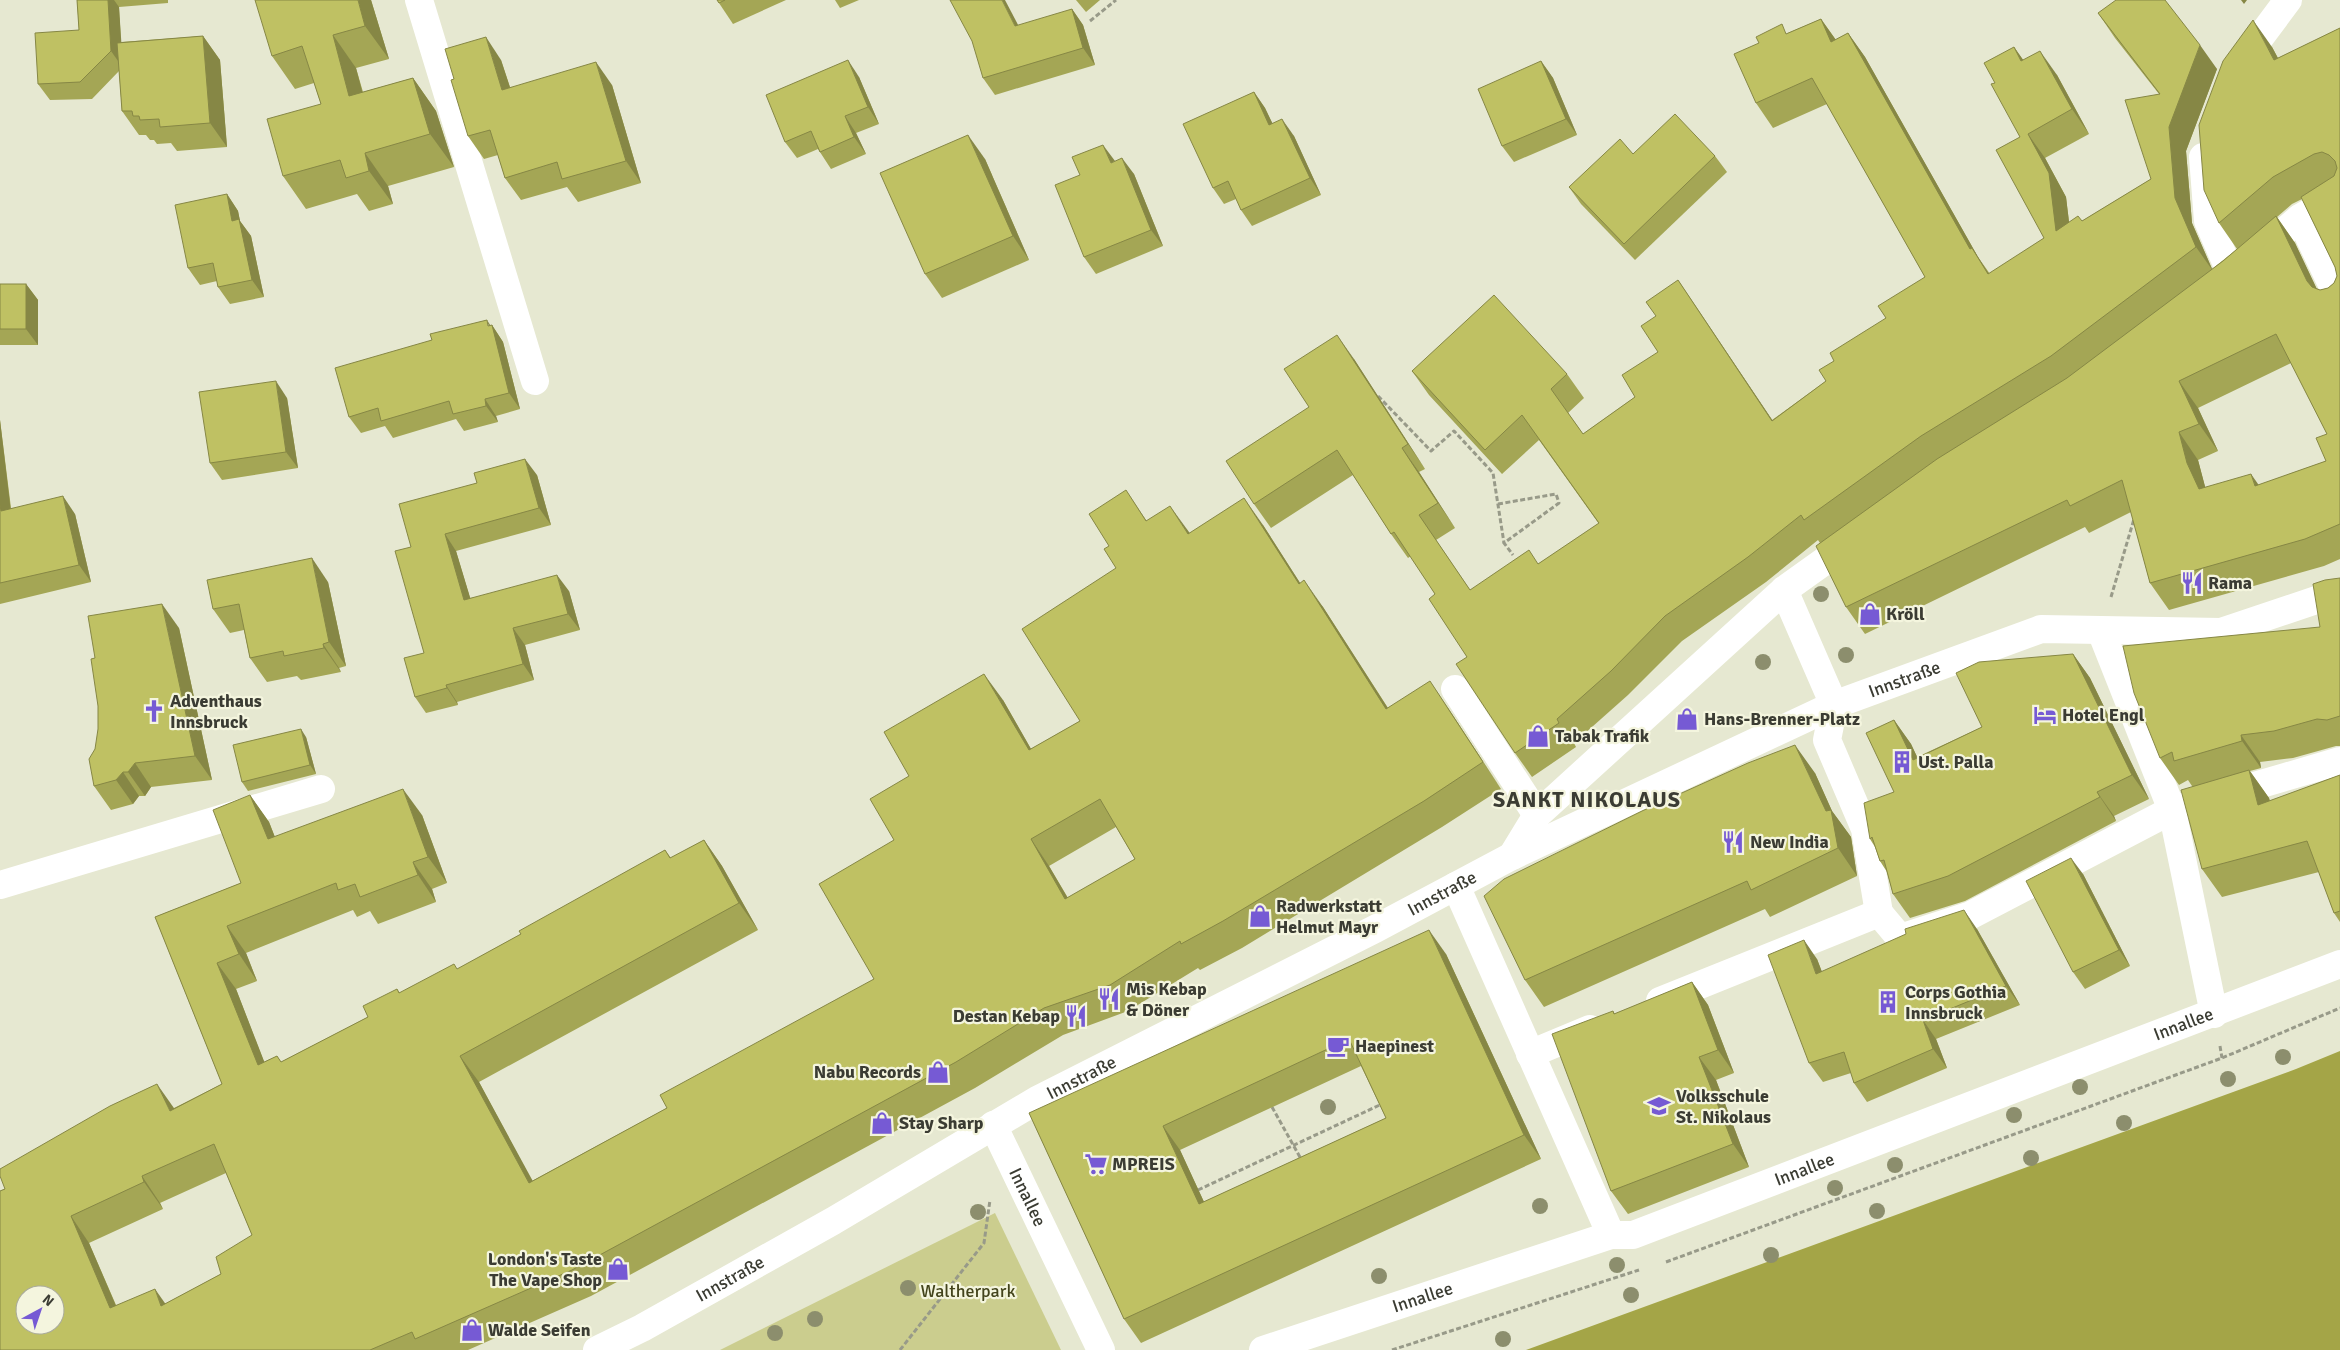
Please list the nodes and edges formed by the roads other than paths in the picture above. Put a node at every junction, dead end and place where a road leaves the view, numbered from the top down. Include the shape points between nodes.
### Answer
1 (419, 0) edge
2 (2288, 0) edge
3 (2228, 80) edge
4 (2208, 132) edge
5 (2340, 195) edge
6 (2300, 218) junction
7 (2232, 276) junction
8 (2208, 293) edge
9 (2340, 301) edge
10 (535, 381) dead end
11 (1877, 523) edge
12 (1784, 590) junction
13 (2340, 592) edge
14 (2101, 631) junction
15 (1455, 689) edge
16 (1834, 705) junction
17 (2340, 761) edge
18 (321, 789) dead end
19 (2172, 810) junction
20 (1537, 816) junction
21 (1512, 856) junction
22 (0, 885) edge
23 (1456, 886) junction
24 (1879, 912) junction
25 (2340, 964) edge
26 (1640, 1010) edge
27 (2214, 1014) junction
28 (1612, 1020) edge
29 (1530, 1054) junction
30 (994, 1126) junction
31 (1611, 1235) junction
32 (597, 1350) edge
33 (1101, 1350) edge
34 (1263, 1350) edge

1 - 10 street
2 - 3 street
4 - 7 street via 2202,150 2208,221
5 - 6 street
6 - 7 street
6 - 9 street
7 - 8 street
11 - 12 street
12 - 16 street
12 - 20 street
13 - 14 street, Innstraße via 2221,632
14 - 16 street, Innstraße via 2041,629
14 - 19 street
15 - 20 street
16 - 21 street, Innstraße
16 - 24 street via 1827,740 1865,829
17 - 19 street
18 - 22 street
19 - 24 street via 1971,915 1900,938
19 - 27 street
20 - 21 street
21 - 23 street, Innstraße
23 - 29 street
23 - 30 street, Innstraße
24 - 26 street
25 - 27 street, Innallee
27 - 31 street, Innallee via 1633,1235
28 - 29 street
29 - 31 street
30 - 32 street, Innstraße via 833,1221
30 - 33 street, Innallee
31 - 34 street, Innallee

